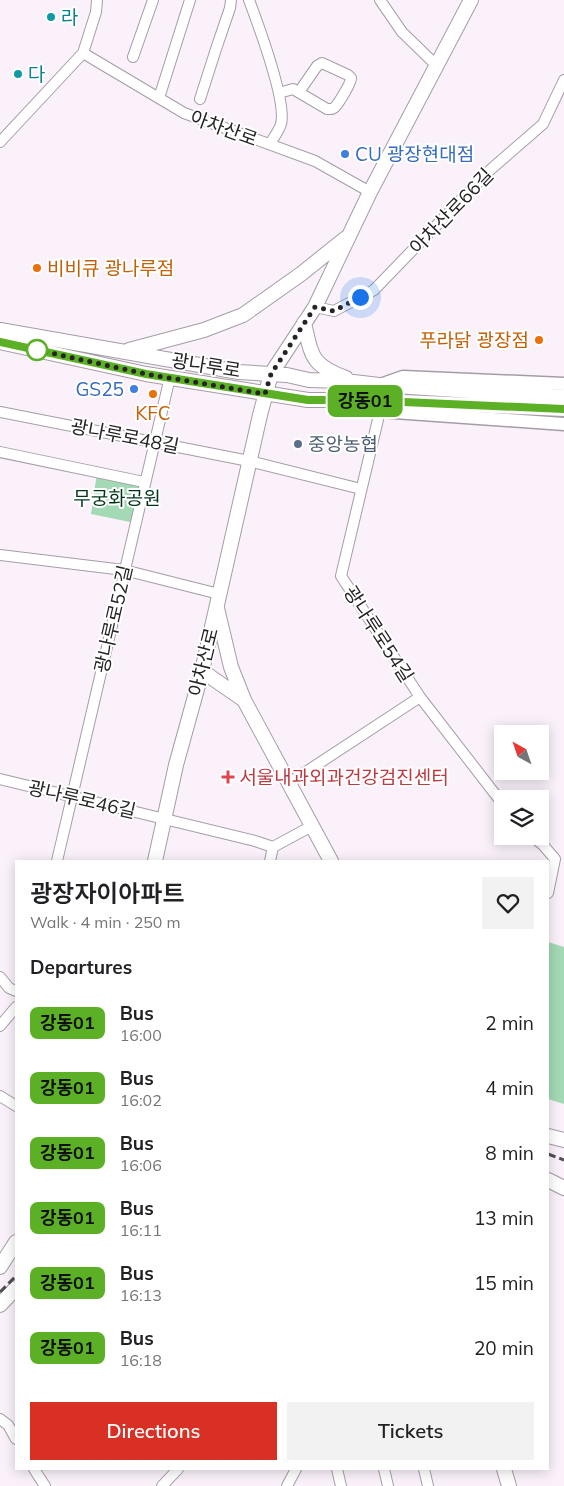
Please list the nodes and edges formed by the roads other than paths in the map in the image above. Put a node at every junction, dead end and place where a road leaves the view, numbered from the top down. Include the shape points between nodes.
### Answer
1 (96, 0) edge
2 (153, 0) edge
3 (230, 0) edge
4 (249, 0) edge
5 (380, 0) edge
6 (471, 0) edge
7 (188, 1) edge
8 (83, 53) junction
9 (133, 58) dead end
10 (437, 66) junction
11 (564, 80) edge
12 (299, 92) junction
13 (279, 93) junction
14 (159, 98) junction
15 (200, 99) dead end
16 (0, 142) edge
17 (270, 144) junction
18 (370, 192) junction
19 (351, 235) junction
20 (315, 307) junction
21 (304, 323) junction
22 (0, 330) edge
23 (0, 342) edge
24 (123, 351) junction
25 (271, 374) junction
26 (170, 377) junction
27 (360, 383) junction
28 (564, 384) edge
29 (379, 385) junction
30 (265, 394) junction
31 (564, 397) edge
32 (328, 401) junction
33 (564, 409) edge
34 (380, 411) junction
35 (0, 412) edge
36 (564, 424) edge
37 (154, 442) junction
38 (0, 452) edge
39 (249, 462) junction
40 (144, 482) junction
41 (361, 489) junction
42 (0, 555) edge
43 (124, 570) junction
44 (218, 600) junction
45 (202, 671) junction
46 (420, 697) junction
47 (244, 700) junction
48 (0, 779) edge
49 (289, 783) junction
50 (494, 793) edge
51 (72, 796) junction
52 (164, 818) junction
53 (312, 826) junction
54 (543, 845) edge
55 (273, 847) junction
56 (60, 860) edge
57 (155, 860) edge
58 (270, 860) edge
59 (330, 860) edge
60 (549, 888) edge
61 (0, 978) edge
62 (15, 991) edge
63 (15, 1007) edge
64 (0, 1026) edge
65 (0, 1096) edge
66 (15, 1105) edge
67 (549, 1136) edge
68 (564, 1140) edge
69 (549, 1180) edge
70 (564, 1188) edge
71 (15, 1244) edge
72 (15, 1261) edge
73 (0, 1267) edge
74 (0, 1272) edge
75 (15, 1289) edge
76 (0, 1305) edge
77 (0, 1419) edge
78 (15, 1437) edge
79 (35, 1470) edge
80 (177, 1470) edge
81 (295, 1470) edge
82 (337, 1470) edge
83 (384, 1470) edge
84 (424, 1470) edge
85 (504, 1470) edge
86 (45, 1486) edge
87 (162, 1486) edge
88 (287, 1486) edge
89 (341, 1486) edge
90 (388, 1486) edge
91 (428, 1486) edge
92 (510, 1486) edge

1 - 8 street via 96,12
2 - 9 street
3 - 15 street
4 - 13 street
5 - 10 street via 402,32
6 - 10 main road
7 - 14 street
8 - 14 street, 아차산로
8 - 16 street
10 - 18 main road
11 - 20 street, 아차산로66길 via 543,124 490,170 374,290 334,311
12 - 12 street via 330,110 335,108 351,78 322,64 317,66
12 - 13 street via 293,89
13 - 17 street via 281,124
14 - 17 street, 아차산로 via 184,113
17 - 18 street, 아차산로 via 315,161
18 - 19 main road
19 - 20 main road
19 - 24 main road via 243,315 204,330
20 - 21 main road
21 - 25 main road, 아차산로
21 - 27 main road via 315,359 327,371
22 - 24 main road, 광나루로
23 - 26 main road, 광나루로
24 - 25 main road, 광나루로 via 239,372
25 - 27 main road, 광나루로
25 - 30 main road, 아차산로
26 - 30 main road, 광나루로
26 - 37 street, 광나루로52길
27 - 29 main road, 광나루로
28 - 29 street via 403,377
29 - 31 main road, 광나루로
30 - 32 main road, 광나루로
30 - 39 main road, 아차산로
32 - 33 main road, 광나루로
32 - 34 street
34 - 36 street
34 - 41 street, 광나루로54길
35 - 37 street, 광나루로48길
37 - 39 street, 광나루로48길
37 - 40 street, 광나루로52길
38 - 40 street
39 - 41 street
39 - 44 main road, 아차산로
40 - 43 street, 광나루로52길
41 - 46 street, 광나루로54길 via 340,576
42 - 43 street
43 - 44 street
43 - 51 street, 광나루로52길
44 - 45 main road, 아차산로
44 - 47 main road via 231,667
45 - 47 main road
45 - 52 main road, 아차산로
46 - 49 street
46 - 50 street, 광나루로54길
47 - 49 main road
48 - 51 street, 광나루로46길
49 - 53 main road
51 - 52 street, 광나루로46길
51 - 56 street, 광나루로52길
52 - 55 street, 광나루로46길
52 - 57 main road, 아차산로
53 - 55 street
53 - 59 main road
54 - 60 street via 555,859
55 - 58 street
61 - 62 street
63 - 64 street
65 - 66 street
67 - 68 main road
69 - 70 main road
71 - 73 main road
72 - 74 main road
75 - 76 main road
77 - 78 street
79 - 86 street
80 - 87 street
81 - 88 street
82 - 89 street
83 - 90 street
84 - 91 street
85 - 92 main road

